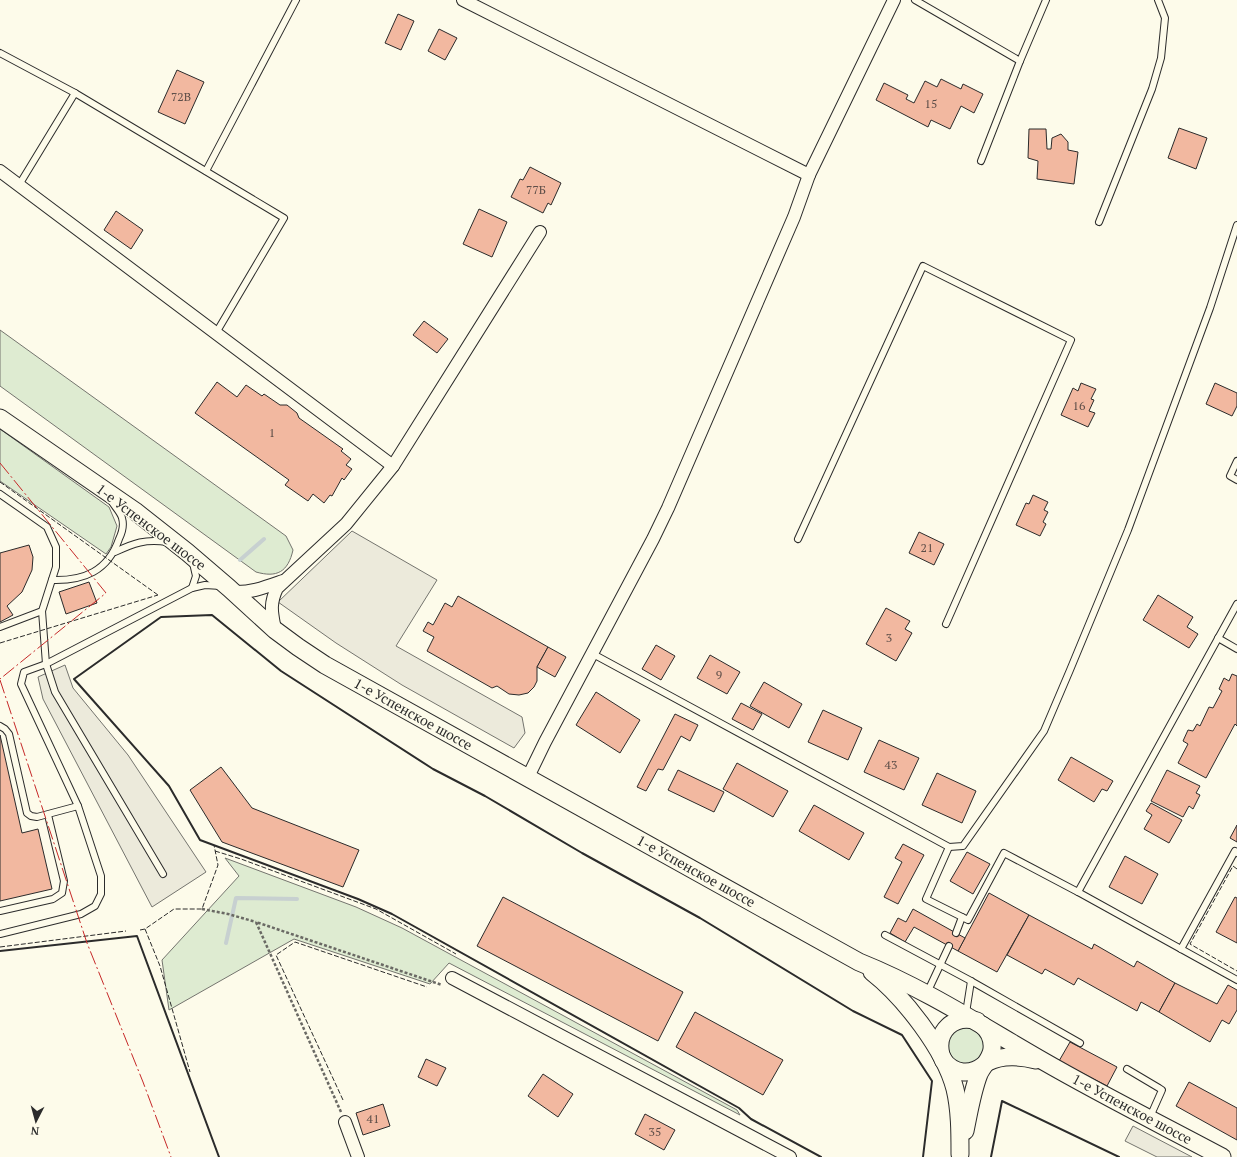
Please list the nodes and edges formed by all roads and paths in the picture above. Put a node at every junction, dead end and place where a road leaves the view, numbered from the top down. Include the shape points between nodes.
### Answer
1 (296, 0) edge
2 (463, 0) edge
3 (894, 0) edge
4 (915, 0) edge
5 (1046, 0) edge
6 (1158, 0) edge
7 (0, 53) edge
8 (1020, 61) junction
9 (75, 93) junction
10 (981, 161) dead end
11 (0, 171) edge
12 (206, 171) junction
13 (809, 175) junction
14 (19, 185) junction
15 (1099, 222) dead end
16 (1237, 226) edge
17 (540, 232) dead end
18 (216, 333) junction
19 (0, 418) edge
20 (1237, 461) edge
21 (393, 466) junction
22 (1237, 480) edge
23 (105, 491) junction
24 (0, 494) edge
25 (798, 539) dead end
26 (181, 548) junction
27 (115, 552) junction
28 (52, 580) junction
29 (285, 580) junction
30 (192, 588) junction
31 (231, 590) junction
32 (1237, 604) edge
33 (42, 611) junction
34 (946, 624) dead end
35 (0, 626) edge
36 (276, 630) junction
37 (1218, 638) junction
38 (1237, 649) edge
39 (593, 654) junction
40 (46, 664) junction
41 (0, 726) edge
42 (528, 777) junction
43 (78, 806) junction
44 (48, 814) junction
45 (949, 847) junction
46 (1237, 853) edge
47 (163, 874) dead end
48 (1078, 892) junction
49 (202, 909) dead end
50 (0, 911) edge
51 (962, 917) junction
52 (256, 922) junction
53 (956, 933) dead end
54 (0, 934) edge
55 (885, 935) dead end
56 (949, 946) dead end
57 (1181, 949) junction
58 (859, 962) junction
59 (940, 964) junction
60 (452, 978) joint
61 (1237, 980) edge
62 (971, 981) junction
63 (927, 993) junction
64 (975, 1020) junction
65 (1080, 1043) dead end
66 (942, 1057) junction
67 (1043, 1061) junction
68 (986, 1064) junction
69 (1127, 1069) dead end
70 (1150, 1119) junction
71 (345, 1122) joint
72 (960, 1155) edge
73 (358, 1157) edge
74 (790, 1157) edge
75 (1222, 1157) edge

1 - 12 lane
2 - 13 street
3 - 13 street
4 - 8 lane
5 - 8 lane
6 - 15 lane via 1165,18 1161,58 1152,88
7 - 9 lane
8 - 10 lane
9 - 12 lane
9 - 14 lane
11 - 14 street
12 - 18 lane via 284,218
13 - 39 street via 794,217 668,508
14 - 18 street
16 - 45 lane via 1210,308 1128,530 1044,731 963,846
17 - 21 street
18 - 21 street
19 - 23 main road, 1-е Успенское шоссе
20 - 22 lane via 1230,476
21 - 29 street via 346,524
23 - 26 main road, 1-е Успенское шоссе
23 - 27 lane via 122,518 123,530
24 - 28 lane via 47,527 56,547 56,567
25 - 34 lane via 923,266 1071,340
26 - 27 lane via 157,541 136,542
26 - 30 lane via 195,566 196,576
26 - 31 main road, 1-е Успенское шоссе
27 - 28 lane via 87,576 69,581
28 - 33 lane
29 - 31 street via 245,592
29 - 36 street via 277,588 272,599
30 - 31 lane via 215,585
30 - 40 lane
31 - 36 main road, 1-е Успенское шоссе
32 - 37 lane
33 - 35 lane
33 - 40 lane
36 - 42 main road, 1-е Успенское шоссе via 325,665
37 - 38 lane
37 - 48 lane
39 - 42 street
39 - 45 lane
40 - 43 lane via 24,672 21,684
40 - 47 lane via 55,692
41 - 44 lane via 9,734 27,813 37,817
42 - 58 main road, 1-е Успенское шоссе
43 - 44 lane
43 - 54 lane via 101,876 101,894 95,906 81,914
44 - 50 lane via 64,881 62,893 53,900
45 - 51 lane via 926,900
46 - 57 lane via 1235,852
48 - 51 lane via 1004,853 968,920
48 - 57 lane
49 - 52 path
51 - 53 lane
52 - 60 path via 447,986
52 - 71 path
55 - 59 lane
56 - 59 lane
57 - 61 lane
58 - 63 main road, 1-е Успенское шоссе via 897,977
58 - 66 main road, 1-е Успенское шоссе via 887,985 909,1010
59 - 62 lane
59 - 63 lane
60 - 74 street
62 - 64 lane
62 - 65 lane
63 - 64 main road, 1-е Успенское шоссе
64 - 66 main road, 1-е Успенское шоссе via 962,1020 944,1030 939,1045
64 - 67 main road, 1-е Успенское шоссе
64 - 68 main road, 1-е Успенское шоссе via 989,1032 992,1042 992,1052
66 - 68 main road, 1-е Успенское шоссе via 950,1067 960,1072 975,1071
66 - 72 main road, 1-е Успенское шоссе via 951,1075 956,1096
67 - 68 main road, 1-е Успенское шоссе via 1012,1057 998,1058
67 - 70 main road, 1-е Успенское шоссе
68 - 72 main road, 1-е Успенское шоссе via 980,1072 974,1091
69 - 70 lane via 1162,1090
70 - 75 main road, 1-е Успенское шоссе
71 - 73 street

